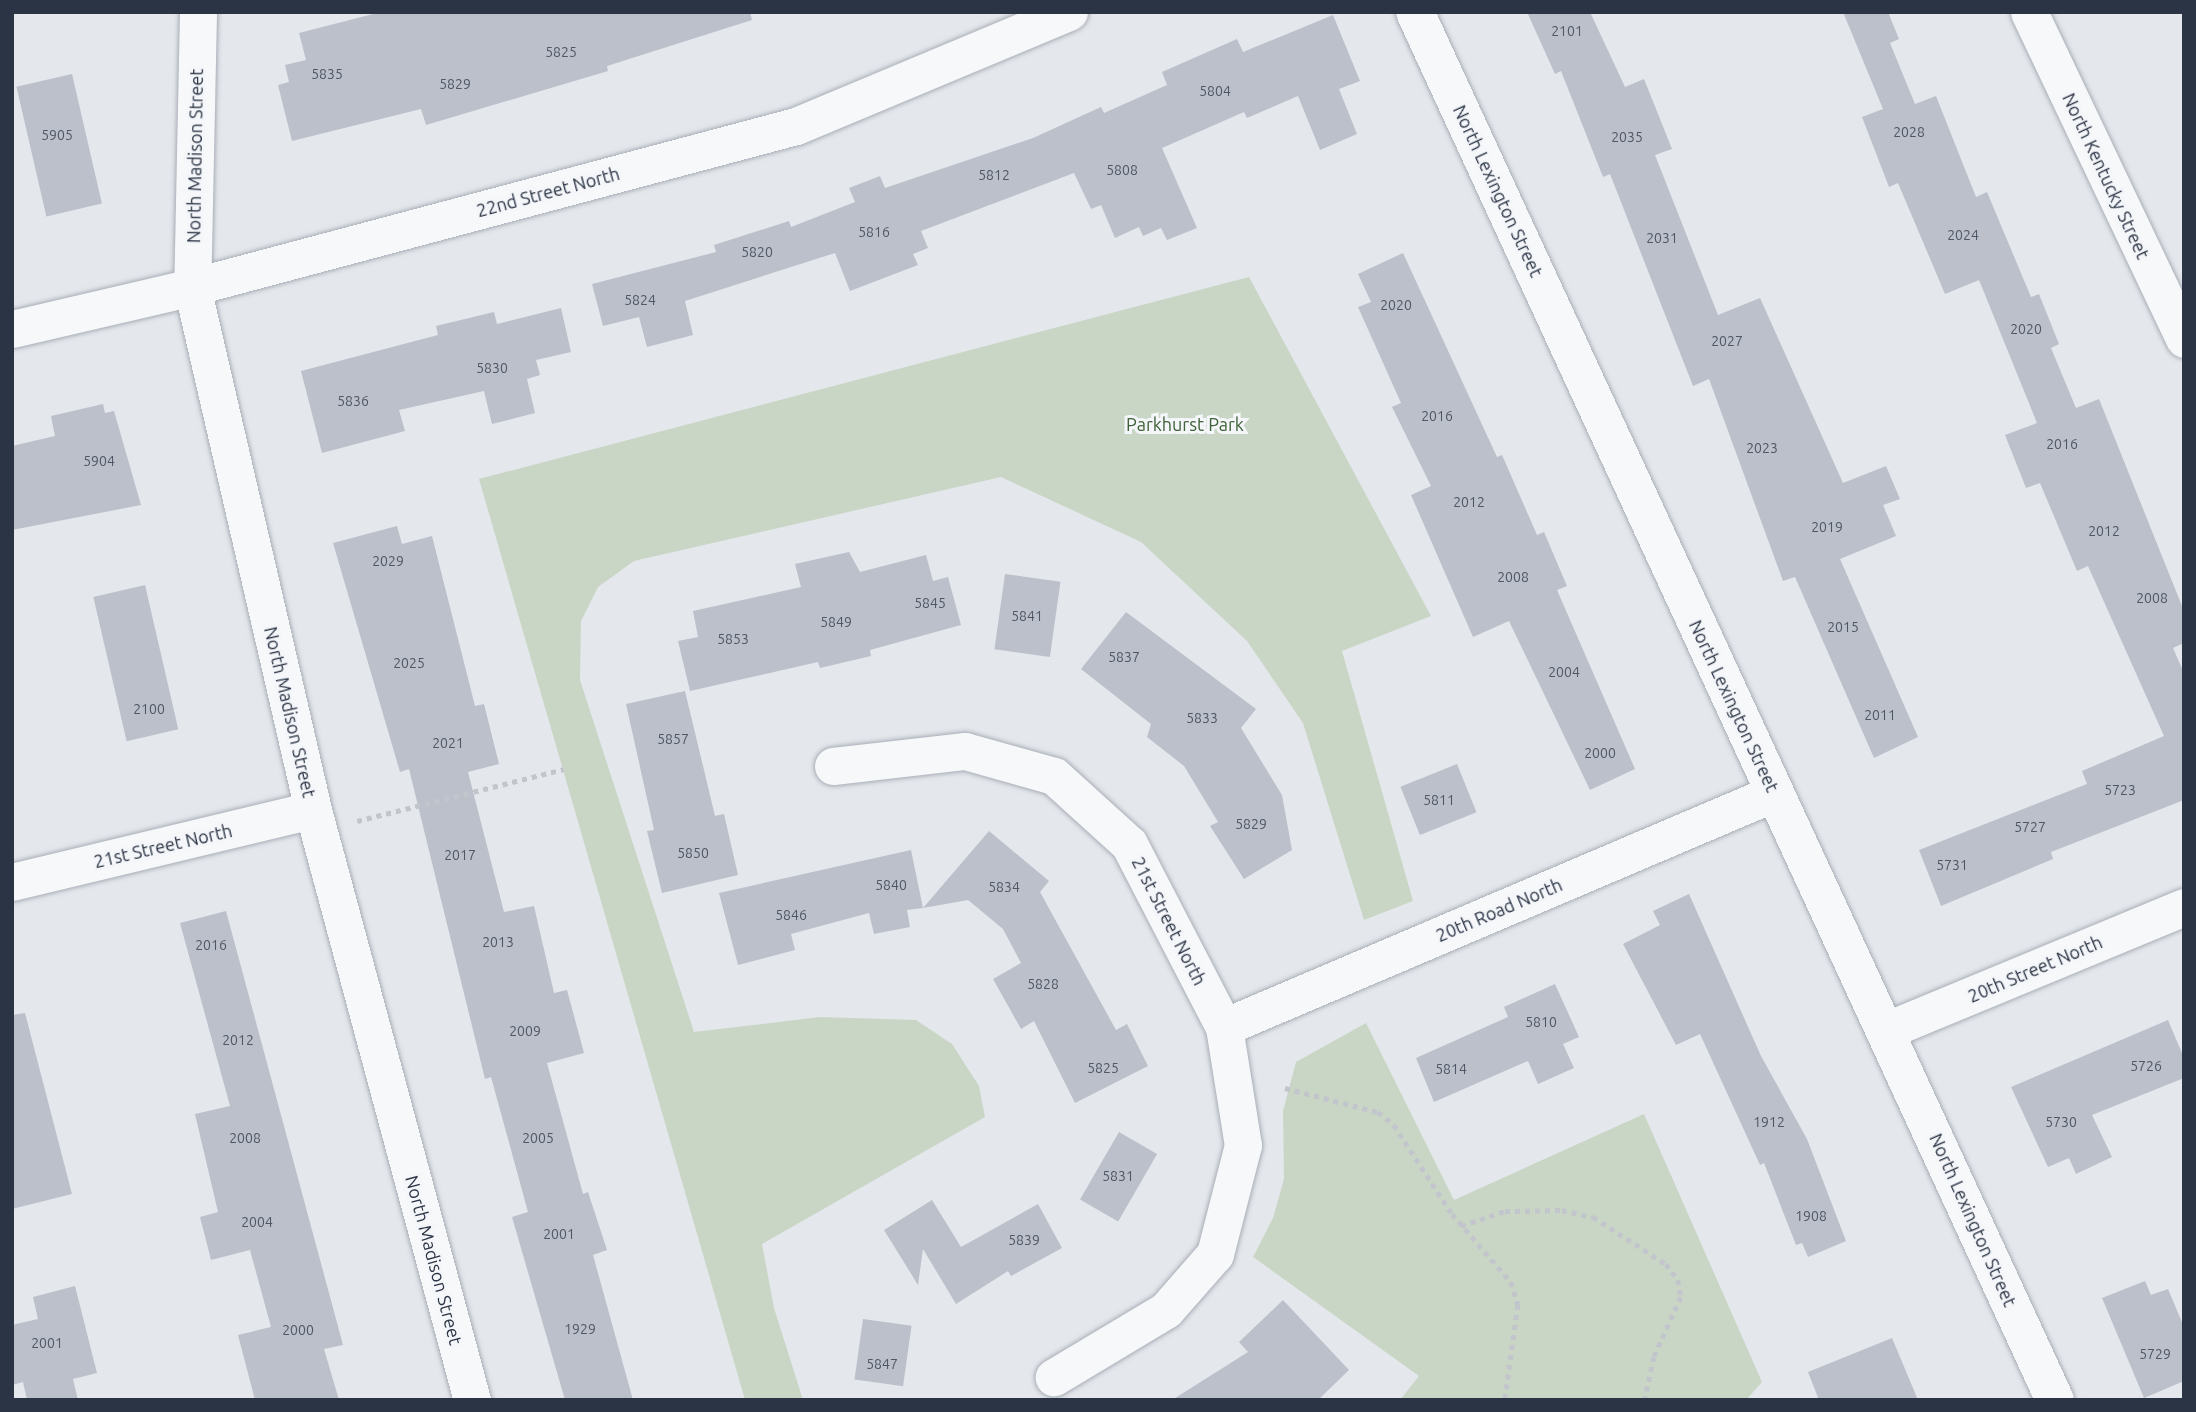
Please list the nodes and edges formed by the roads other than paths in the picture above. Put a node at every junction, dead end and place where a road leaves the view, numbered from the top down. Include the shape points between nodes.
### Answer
1 (198, 12) edge
2 (1069, 12) edge
3 (1415, 12) edge
4 (2029, 12) edge
5 (192, 287) junction
6 (12, 329) edge
7 (2184, 339) edge
8 (833, 766) dead end
9 (1774, 793) junction
10 (316, 820) junction
11 (12, 881) edge
12 (2184, 907) edge
13 (1224, 1027) junction
14 (1887, 1030) junction
15 (1054, 1377) dead end
16 (472, 1400) edge
17 (2055, 1400) edge

1 - 5 street, North Madison Street
2 - 5 street, 22nd Street North via 796,126
3 - 9 street, North Lexington Street
4 - 7 street, North Kentucky Street
5 - 6 street, 22nd Street North
5 - 10 street, North Madison Street
8 - 13 street, 21st Street North via 965,751 1054,776 1129,844
9 - 13 street, 20th Road North
9 - 14 street, North Lexington Street
10 - 11 street, 21st Street North
10 - 16 street, North Madison Street
12 - 14 street, 20th Street North
13 - 15 street via 1243,1145 1215,1254 1166,1310
14 - 17 street, North Lexington Street

